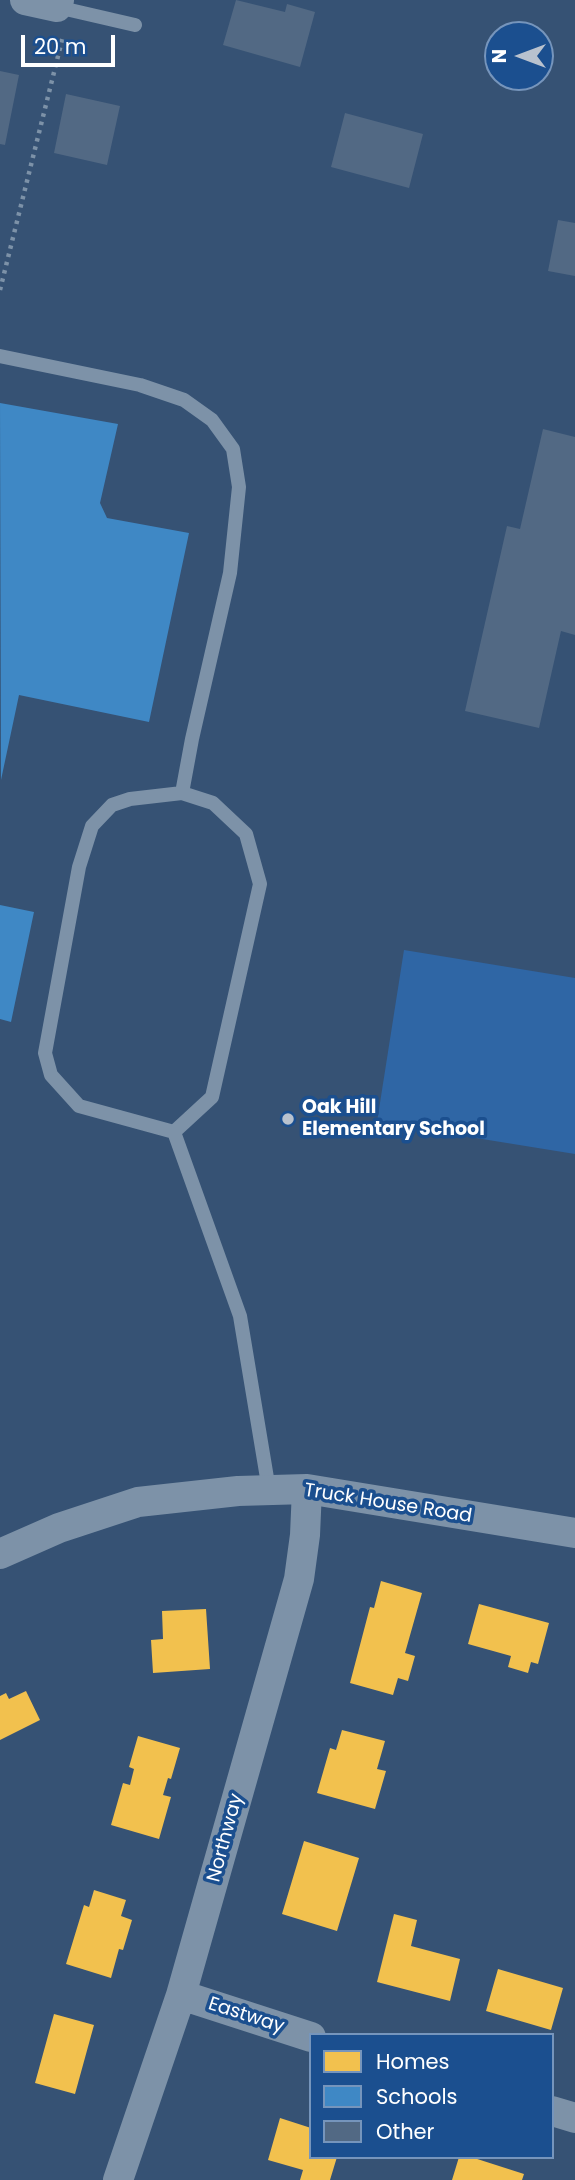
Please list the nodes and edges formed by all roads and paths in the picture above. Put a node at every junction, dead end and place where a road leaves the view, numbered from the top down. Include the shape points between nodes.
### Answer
1 (25, 0) edge
2 (62, 6) edge
3 (135, 25) dead end
4 (0, 290) edge
5 (0, 356) edge
6 (182, 793) junction
7 (174, 1132) junction
8 (307, 1489) junction
9 (269, 1490) junction
10 (575, 1533) edge
11 (0, 1554) edge
12 (181, 1995) junction
13 (309, 2036) edge
14 (554, 2112) edge
15 (575, 2118) edge
16 (118, 2180) edge

1 - 2 street
2 - 3 lane
2 - 4 path
5 - 6 lane via 140,385 184,400 212,420 233,449 239,487 230,573
6 - 7 lane via 213,803 246,834 260,884 212,1097
6 - 7 lane via 112,805 92,826 79,867 45,1054 51,1075 79,1106
7 - 9 lane via 240,1316
8 - 9 street, Truck House Road
8 - 10 street, Truck House Road
8 - 12 street, Northway via 299,1579
9 - 11 street, Truck House Road via 138,1502 59,1528
12 - 13 street, Eastway
12 - 16 street, Northway
14 - 15 street

